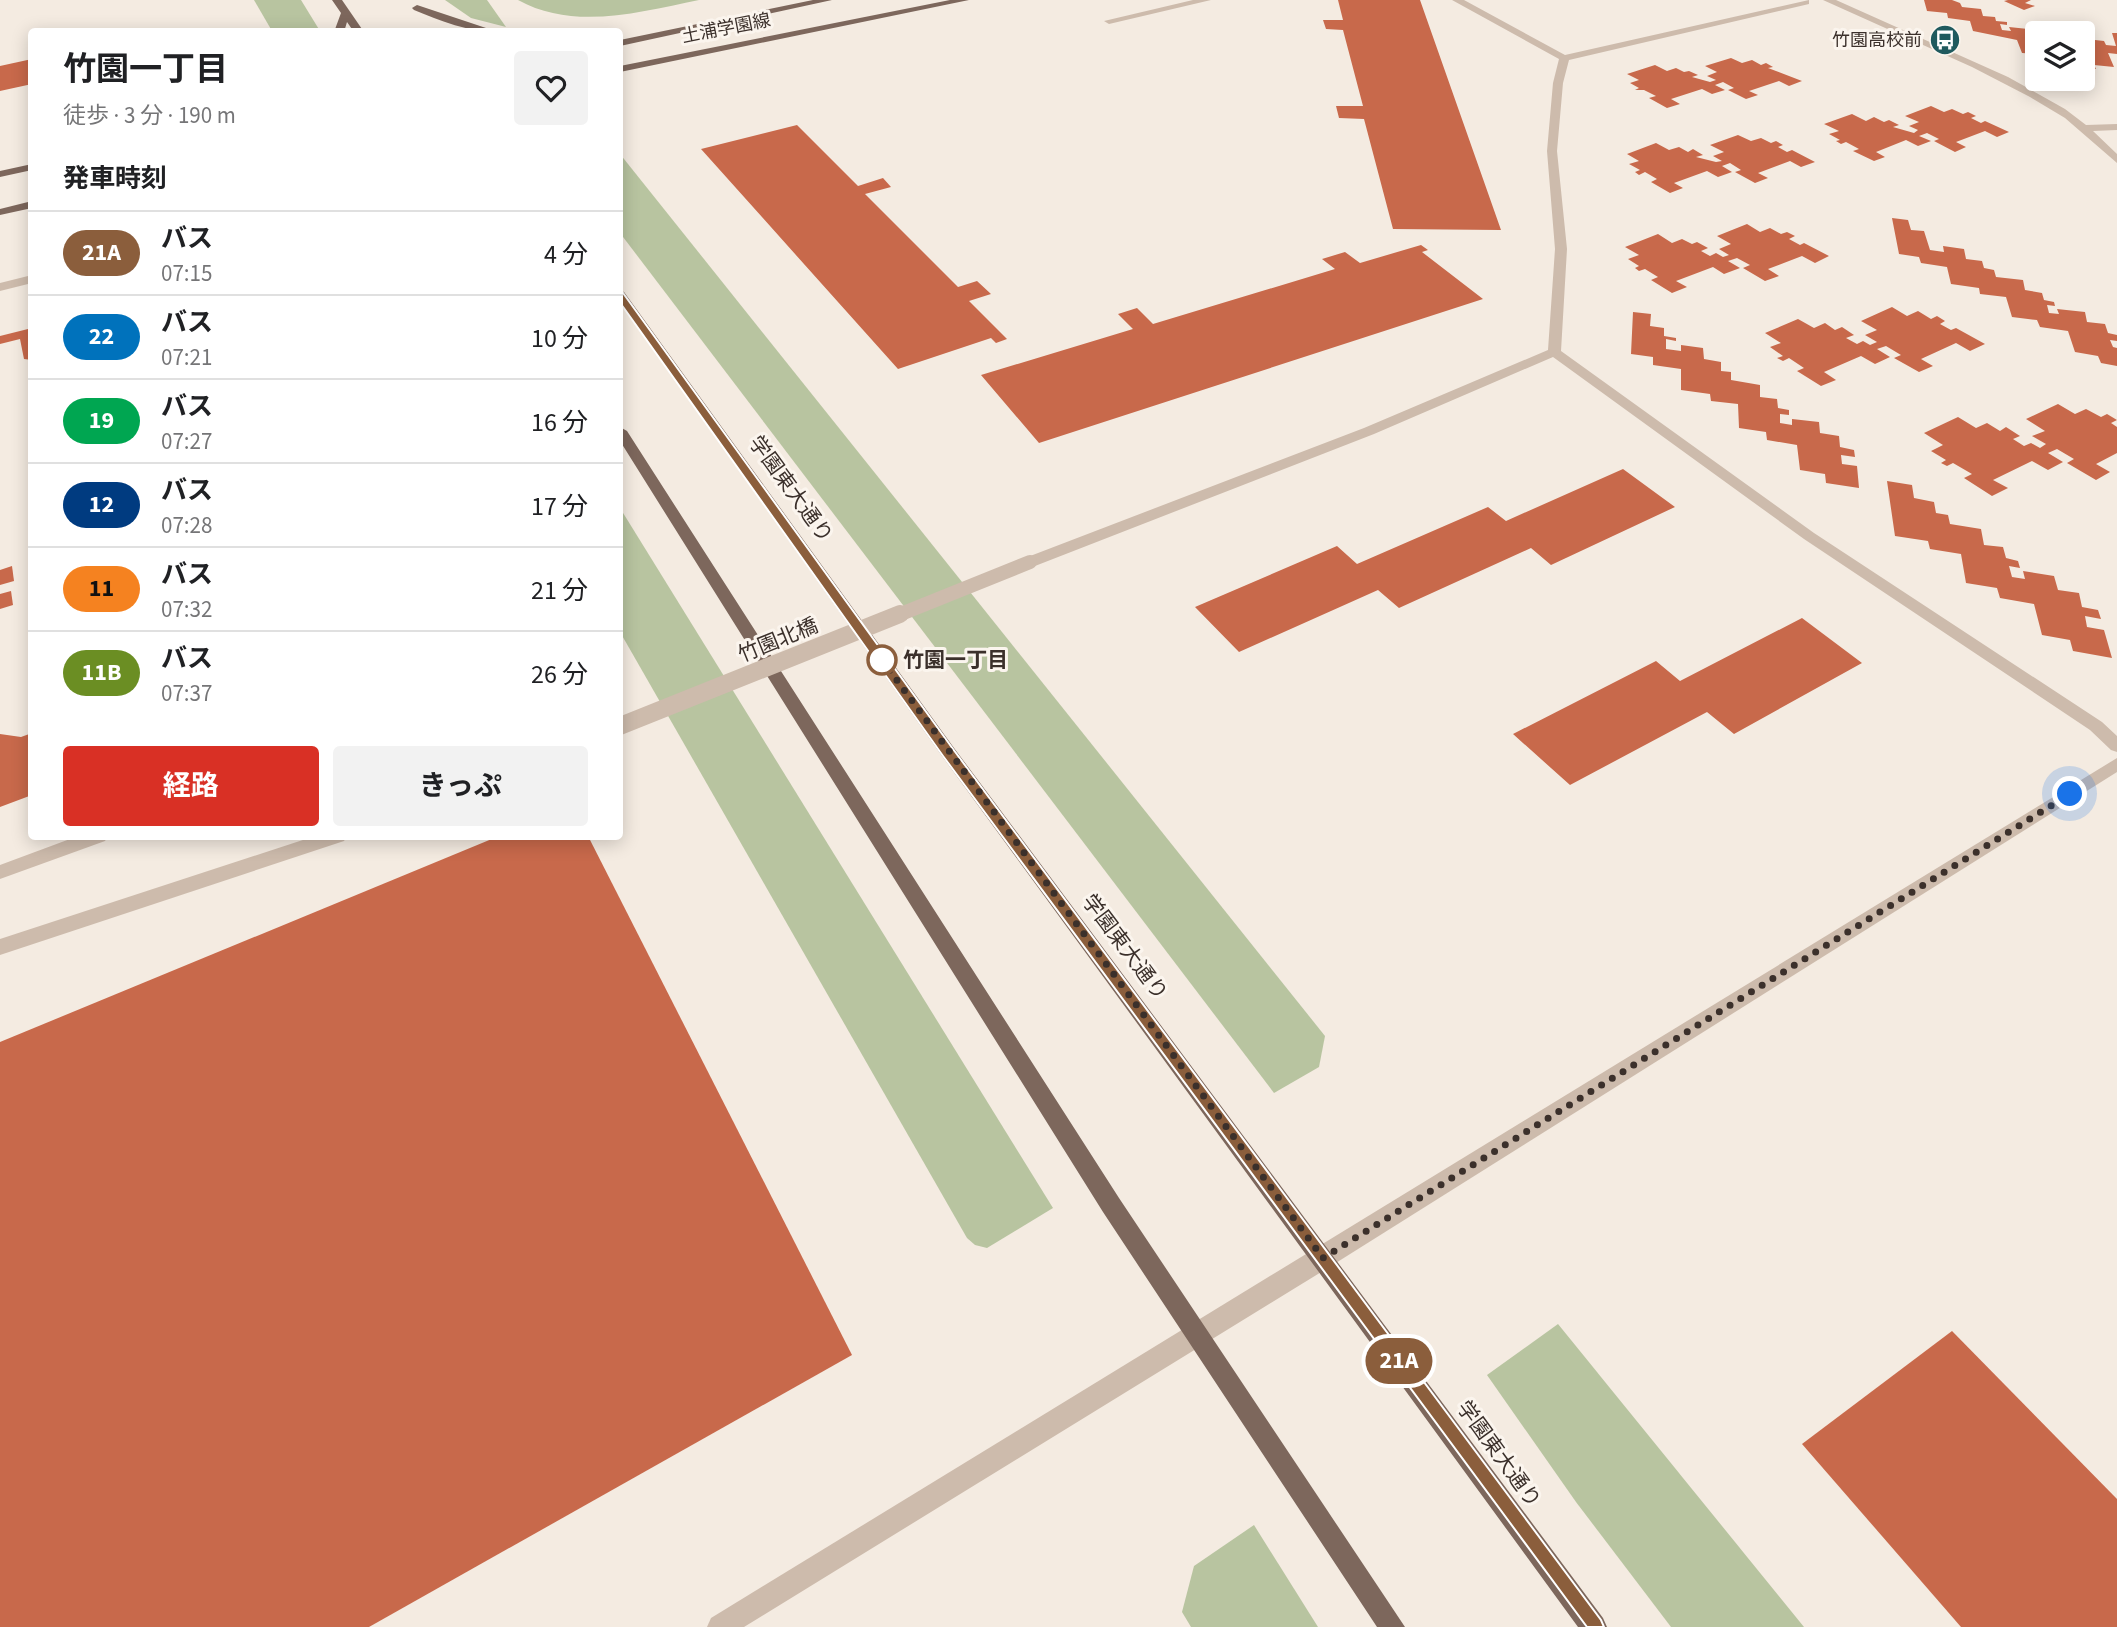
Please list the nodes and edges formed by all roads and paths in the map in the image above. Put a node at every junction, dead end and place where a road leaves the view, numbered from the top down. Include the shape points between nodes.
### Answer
1 (337, 0) edge
2 (827, 0) edge
3 (964, 0) edge
4 (1206, 0) edge
5 (1457, 0) edge
6 (1828, 0) edge
7 (1806, 2) dead end
8 (414, 4) edge
9 (346, 12) junction
10 (1109, 21) dead end
11 (428, 23) dead end
12 (340, 28) edge
13 (356, 28) edge
14 (479, 28) edge
15 (623, 41) edge
16 (1564, 58) junction
17 (660, 60) junction
18 (623, 68) edge
19 (623, 78) edge
20 (2117, 127) edge
21 (2085, 128) junction
22 (2117, 160) edge
23 (28, 168) edge
24 (0, 174) edge
25 (28, 205) edge
26 (0, 212) edge
27 (28, 280) edge
28 (0, 287) edge
29 (623, 299) edge
30 (1554, 352) junction
31 (623, 436) edge
32 (623, 725) edge
33 (2117, 746) edge
34 (2117, 764) edge
35 (88, 840) edge
36 (326, 840) edge
37 (0, 872) edge
38 (0, 947) edge
39 (1323, 1258) junction
40 (1198, 1335) junction
41 (720, 1627) edge
42 (1392, 1627) edge
43 (1594, 1627) edge

1 - 9 main road
2 - 15 main road, 土浦学園線
3 - 17 main road, 土浦学園線
4 - 10 street
5 - 16 street
6 - 21 street via 1984,70
7 - 16 street
8 - 11 main road
8 - 14 main road
9 - 12 main road
9 - 13 main road
16 - 30 street via 1552,151 1561,249
17 - 18 main road, 土浦学園線
17 - 19 main road
20 - 21 street
21 - 22 street
23 - 24 main road
25 - 26 main road
27 - 28 street
29 - 39 main road, 学園東大通り via 948,752
30 - 32 street, 竹園北橋, bridge via 1369,431
30 - 33 street via 1809,536 2096,726
31 - 40 main road
34 - 39 street
35 - 37 street
36 - 38 street
39 - 40 street
39 - 43 main road, 学園東大通り
40 - 41 street
40 - 42 main road

